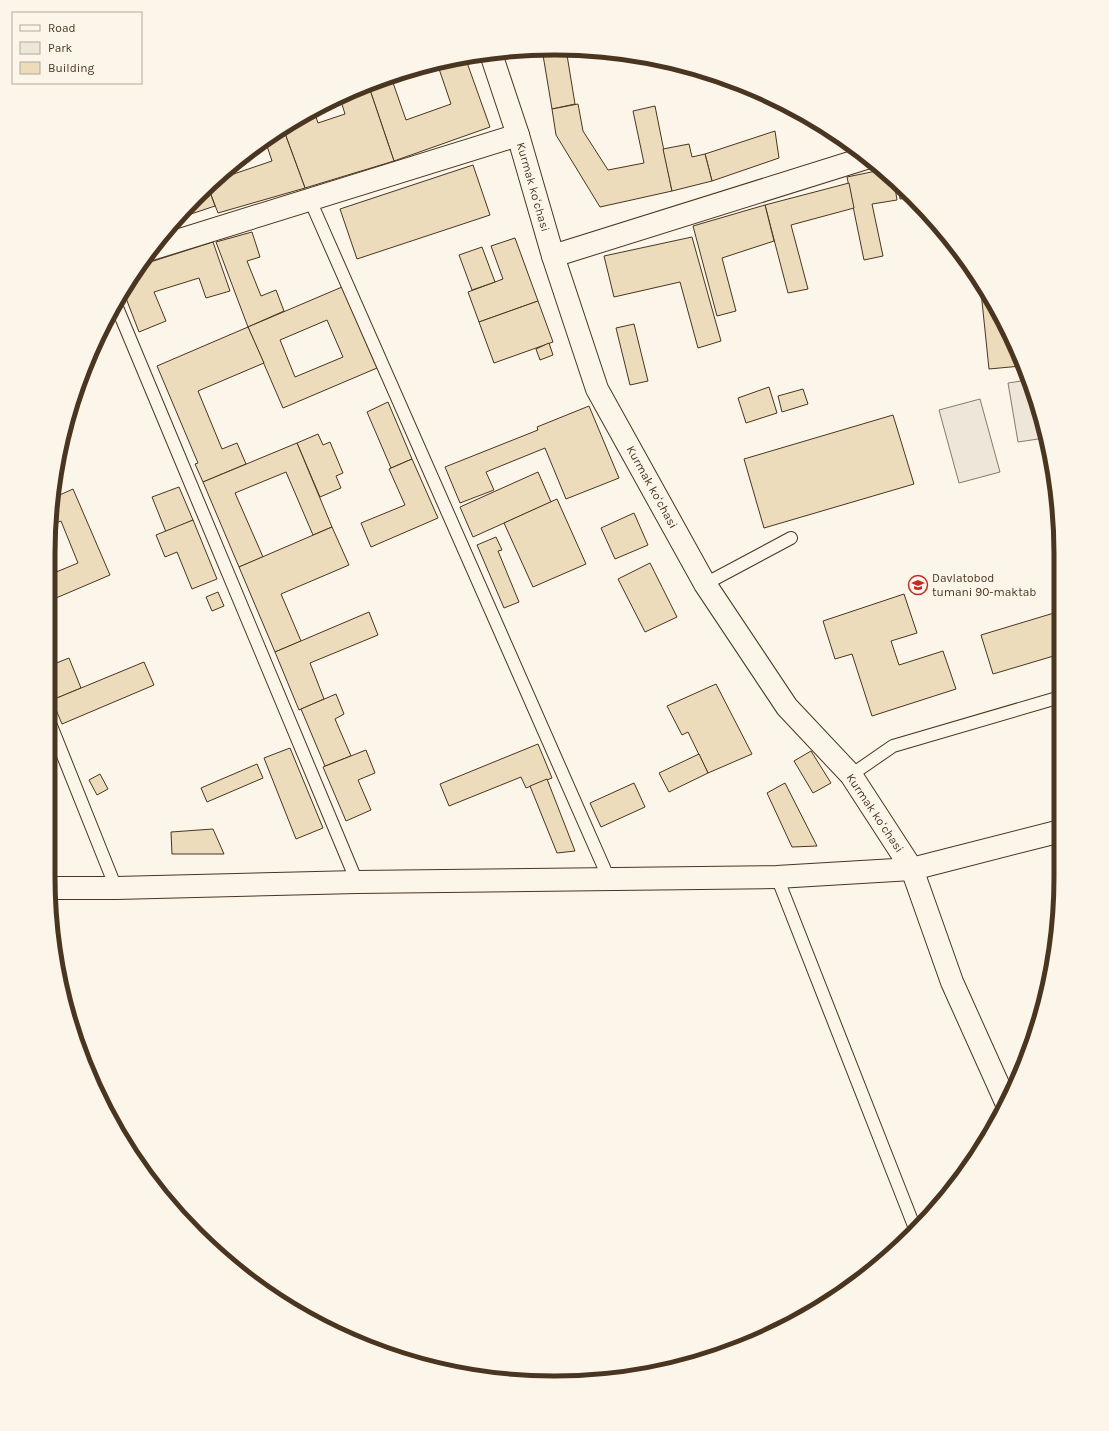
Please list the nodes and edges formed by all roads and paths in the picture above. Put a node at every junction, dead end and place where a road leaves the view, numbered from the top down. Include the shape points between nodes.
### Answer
1 (493, 59) edge
2 (518, 135) junction
3 (861, 160) edge
4 (310, 200) junction
5 (161, 247) edge
6 (553, 256) junction
7 (119, 311) edge
8 (791, 538) dead end
9 (705, 584) junction
10 (1054, 699) edge
11 (55, 736) edge
12 (851, 775) junction
13 (1054, 833) edge
14 (912, 869) junction
15 (777, 877) junction
16 (609, 879) junction
17 (357, 882) junction
18 (55, 888) edge
19 (116, 888) junction
20 (1003, 1095) edge
21 (913, 1224) edge

1 - 2 street, Kurmak koʻchasi
2 - 4 street
2 - 6 street, Kurmak koʻchasi
3 - 6 street
4 - 5 street
4 - 16 lane
6 - 9 street, Kurmak koʻchasi via 597,390
7 - 17 lane
8 - 9 lane
9 - 12 street, Kurmak koʻchasi via 788,707
10 - 12 lane via 893,746
11 - 19 lane
12 - 14 street, Kurmak koʻchasi
13 - 14 street
14 - 15 street
14 - 20 street, Kurmak koʻchasi via 952,982
15 - 16 street
15 - 21 lane
16 - 17 street
17 - 19 street
18 - 19 street

